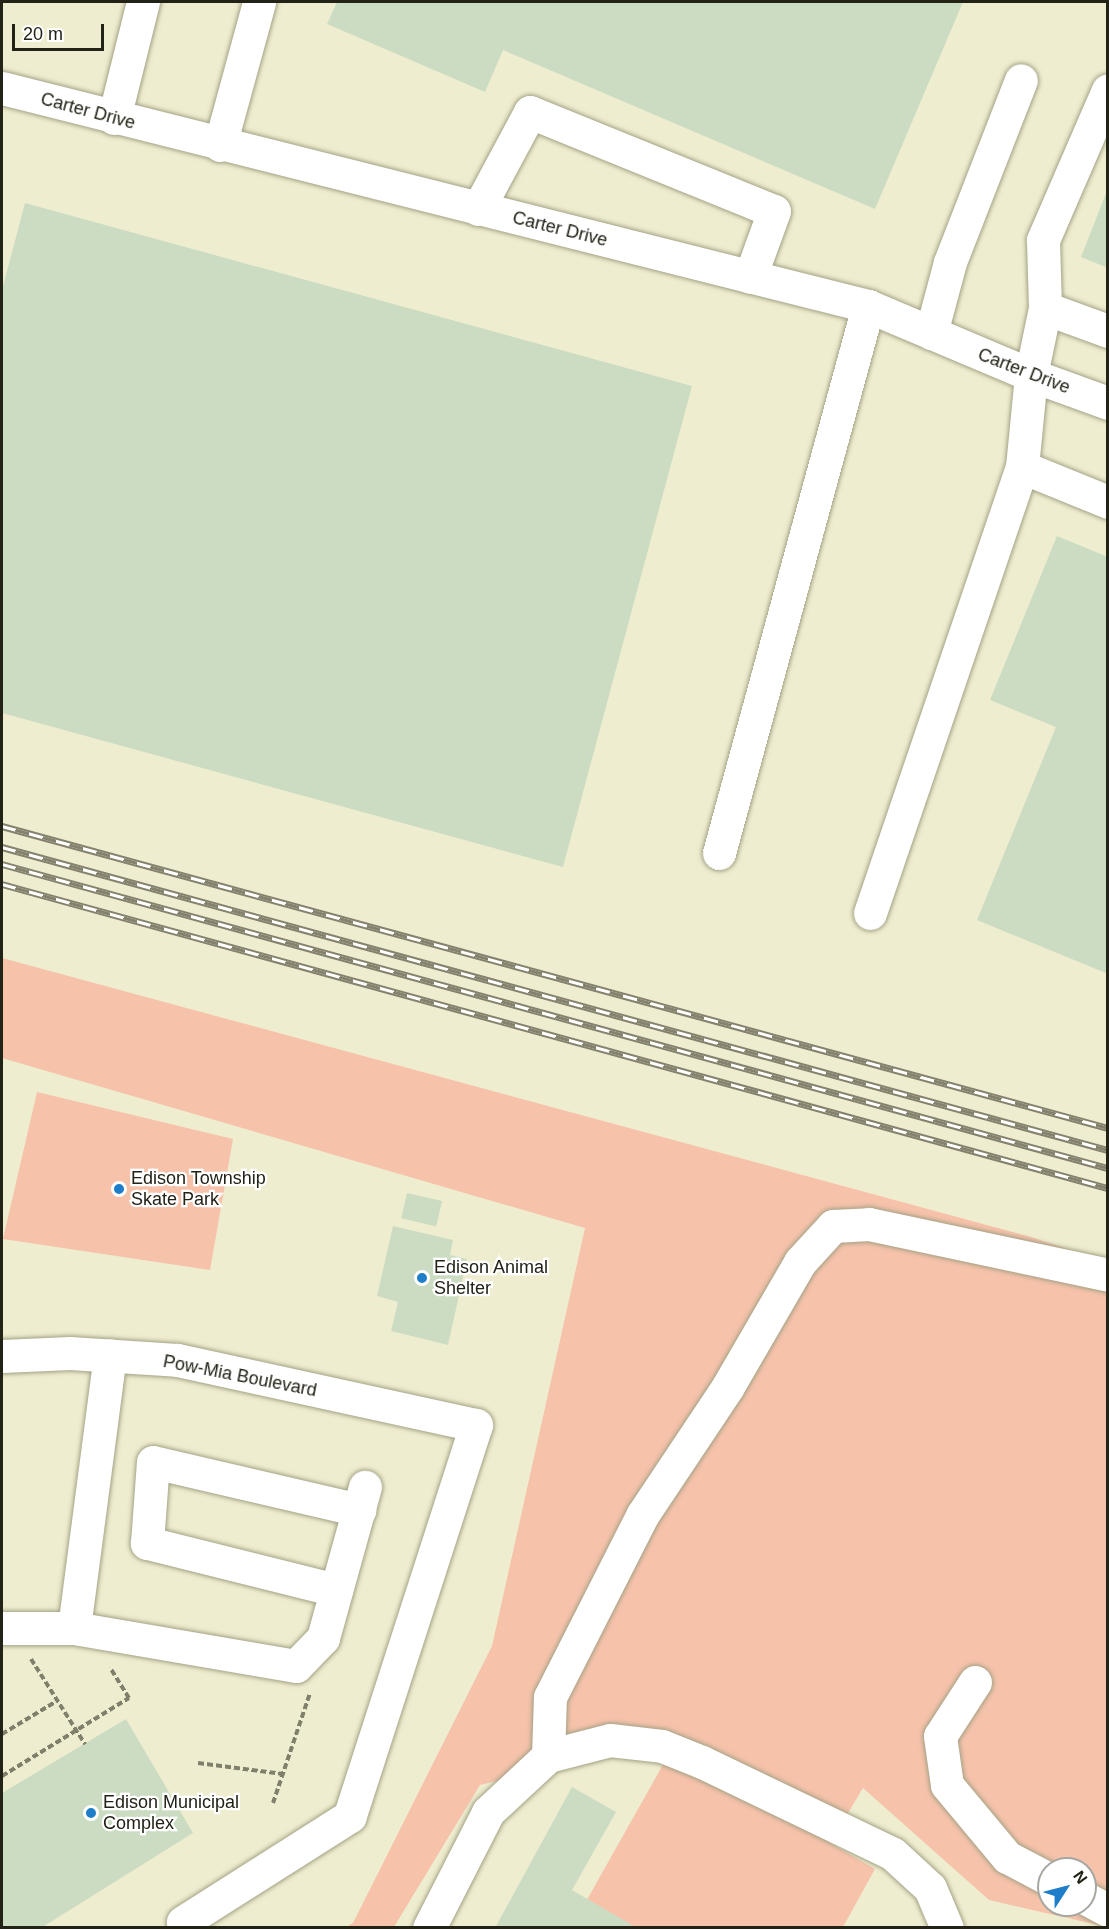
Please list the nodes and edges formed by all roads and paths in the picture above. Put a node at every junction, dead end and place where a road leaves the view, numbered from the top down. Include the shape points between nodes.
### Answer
1 (143, 2) edge
2 (260, 2) edge
3 (1021, 80) dead end
4 (2, 88) edge
5 (1107, 90) edge
6 (114, 118) junction
7 (220, 145) junction
8 (478, 209) junction
9 (750, 277) junction
10 (868, 306) junction
11 (1045, 308) junction
12 (1107, 331) edge
13 (931, 333) junction
14 (1031, 375) junction
15 (1107, 403) edge
16 (1022, 467) junction
17 (1107, 502) edge
18 (719, 854) dead end
19 (870, 913) dead end
20 (1107, 1275) edge
21 (110, 1355) junction
22 (2, 1356) edge
23 (336, 1590) junction
24 (2, 1628) edge
25 (74, 1628) junction
26 (29, 1647) dead end
27 (107, 1663) dead end
28 (975, 1682) dead end
29 (57, 1700) junction
30 (304, 1712) dead end
31 (76, 1730) junction
32 (2, 1734) edge
33 (85, 1744) dead end
34 (548, 1756) junction
35 (198, 1763) dead end
36 (283, 1774) junction
37 (2, 1776) edge
38 (273, 1803) dead end
39 (1037, 1873) edge
40 (183, 1923) dead end
41 (429, 1928) edge
42 (947, 1928) edge

1 - 6 street
2 - 7 street
3 - 13 street via 950,262
4 - 6 street, Carter Drive
5 - 11 street via 1043,240
6 - 7 street, Carter Drive
7 - 8 street, Carter Drive
8 - 9 street, Carter Drive
8 - 9 street via 531,112 774,211
9 - 10 street, Carter Drive
10 - 13 street, Carter Drive
10 - 18 street
11 - 12 street
11 - 14 street
13 - 14 street, Carter Drive
14 - 15 street, Carter Drive
14 - 16 street
16 - 17 street
16 - 19 street
20 - 34 street via 869,1224 833,1226 800,1262 727,1388 643,1514 550,1697
21 - 22 street, Pow-Mia Boulevard
21 - 25 street
21 - 40 street, Pow-Mia Boulevard via 177,1360 476,1425 350,1816
23 - 23 street via 362,1498 153,1462 147,1543
23 - 25 street via 322,1638 296,1666
24 - 25 street
26 - 29 path via 30,1658
27 - 31 path via 129,1698
28 - 39 street via 940,1736 947,1785 1007,1857
29 - 31 path
29 - 32 path
30 - 36 path
31 - 33 path
31 - 37 path
34 - 41 street via 488,1812
34 - 42 street via 610,1740 662,1746 702,1762 893,1854 930,1888
35 - 36 path
36 - 38 path

